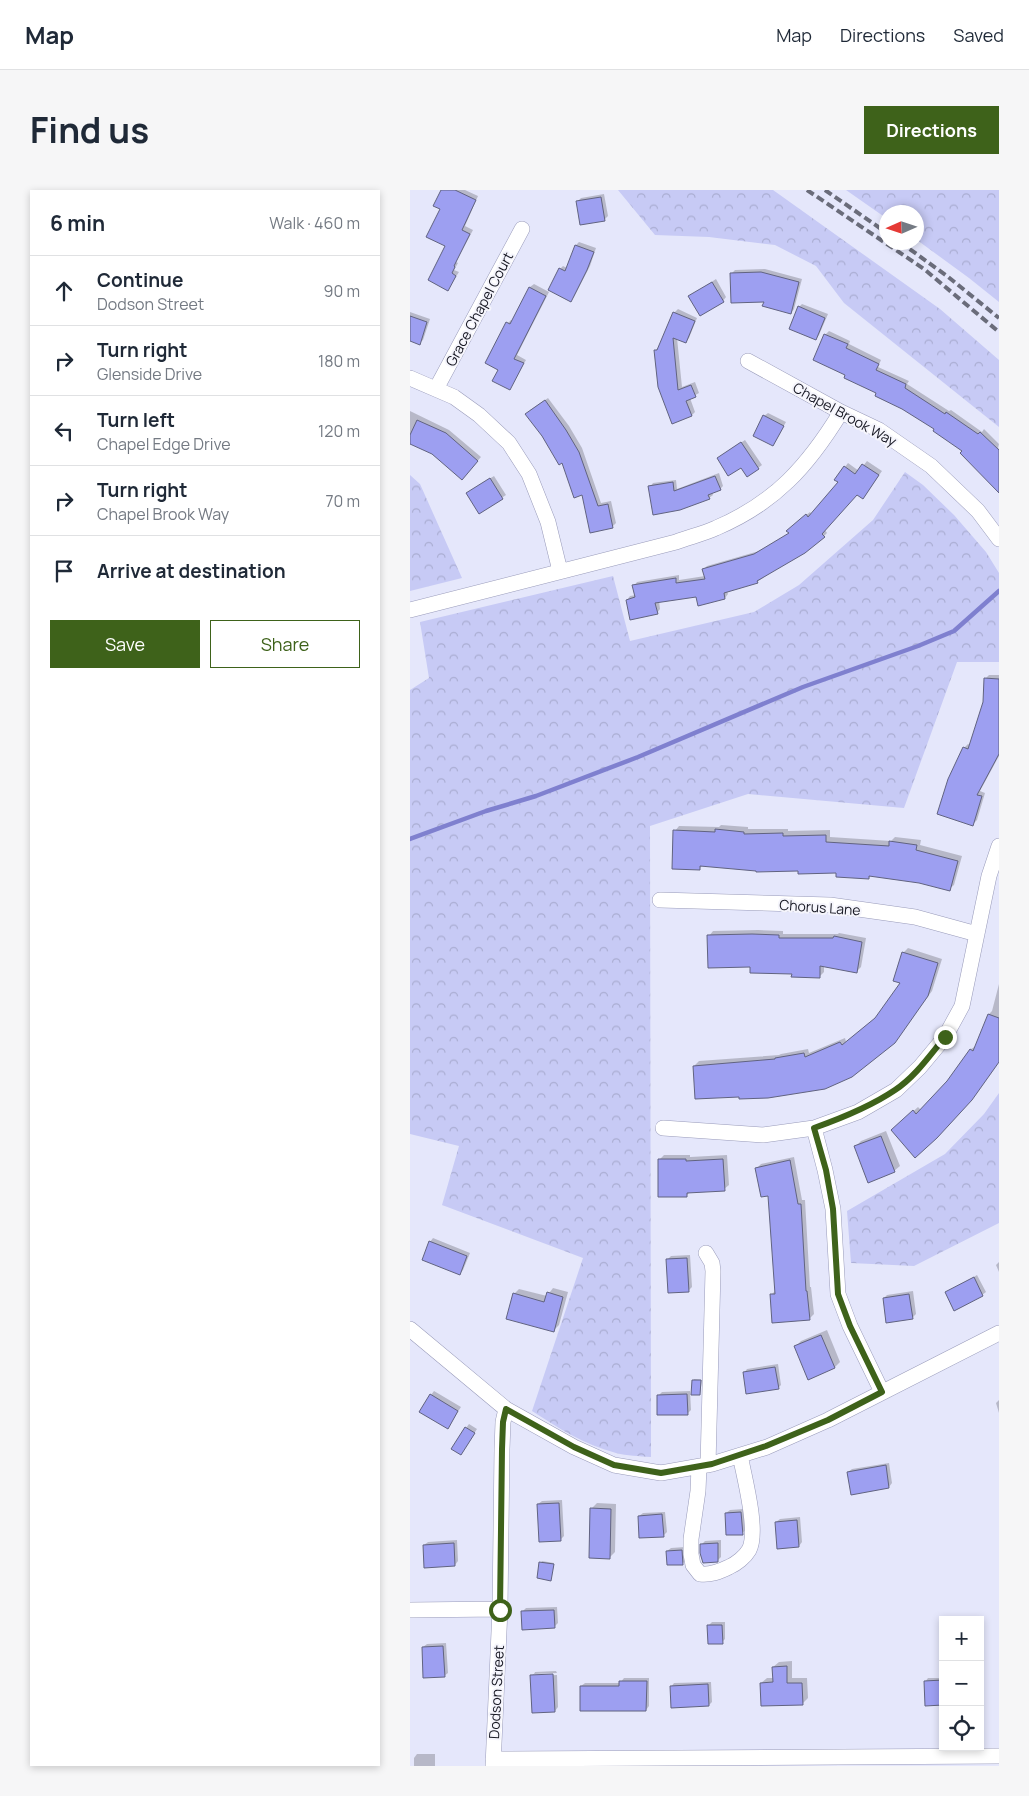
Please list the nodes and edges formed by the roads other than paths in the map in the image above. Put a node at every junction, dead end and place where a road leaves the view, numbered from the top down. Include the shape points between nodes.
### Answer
1 (522, 229) dead end
2 (748, 361) dead end
3 (410, 378) edge
4 (436, 389) junction
5 (841, 412) junction
6 (999, 538) edge
7 (560, 571) junction
8 (410, 610) edge
9 (999, 846) edge
10 (660, 900) dead end
11 (977, 934) junction
12 (663, 1128) dead end
13 (814, 1128) junction
14 (706, 1253) dead end
15 (410, 1329) edge
16 (999, 1333) edge
17 (882, 1392) junction
18 (506, 1409) junction
19 (740, 1455) junction
20 (703, 1466) junction
21 (410, 1610) edge
22 (500, 1610) junction
23 (999, 1756) edge
24 (493, 1762) edge

1 - 4 street, Grace Chapel Court
2 - 5 street, Chapel Brook Way
3 - 4 street
4 - 7 street via 454,397 509,443 529,474 548,522
5 - 6 street, Chapel Brook Way via 879,430 931,466 978,511
5 - 7 street via 801,469 754,508 716,528 676,542
7 - 8 street
9 - 11 street
10 - 11 street, Chorus Lane via 830,905 915,917
11 - 13 street via 962,1006 945,1037 920,1067 896,1090
12 - 13 street via 763,1135
13 - 17 street via 833,1209 838,1294
14 - 20 street via 713,1270
15 - 18 street
16 - 17 street
17 - 19 street via 828,1420
18 - 20 street via 614,1465 661,1473
18 - 22 street, Dodson Street via 502,1449
19 - 20 street
19 - 20 street via 752,1517 750,1548 731,1566 710,1574 700,1574 693,1565 691,1554
21 - 22 street
22 - 24 street, Dodson Street
23 - 24 street

